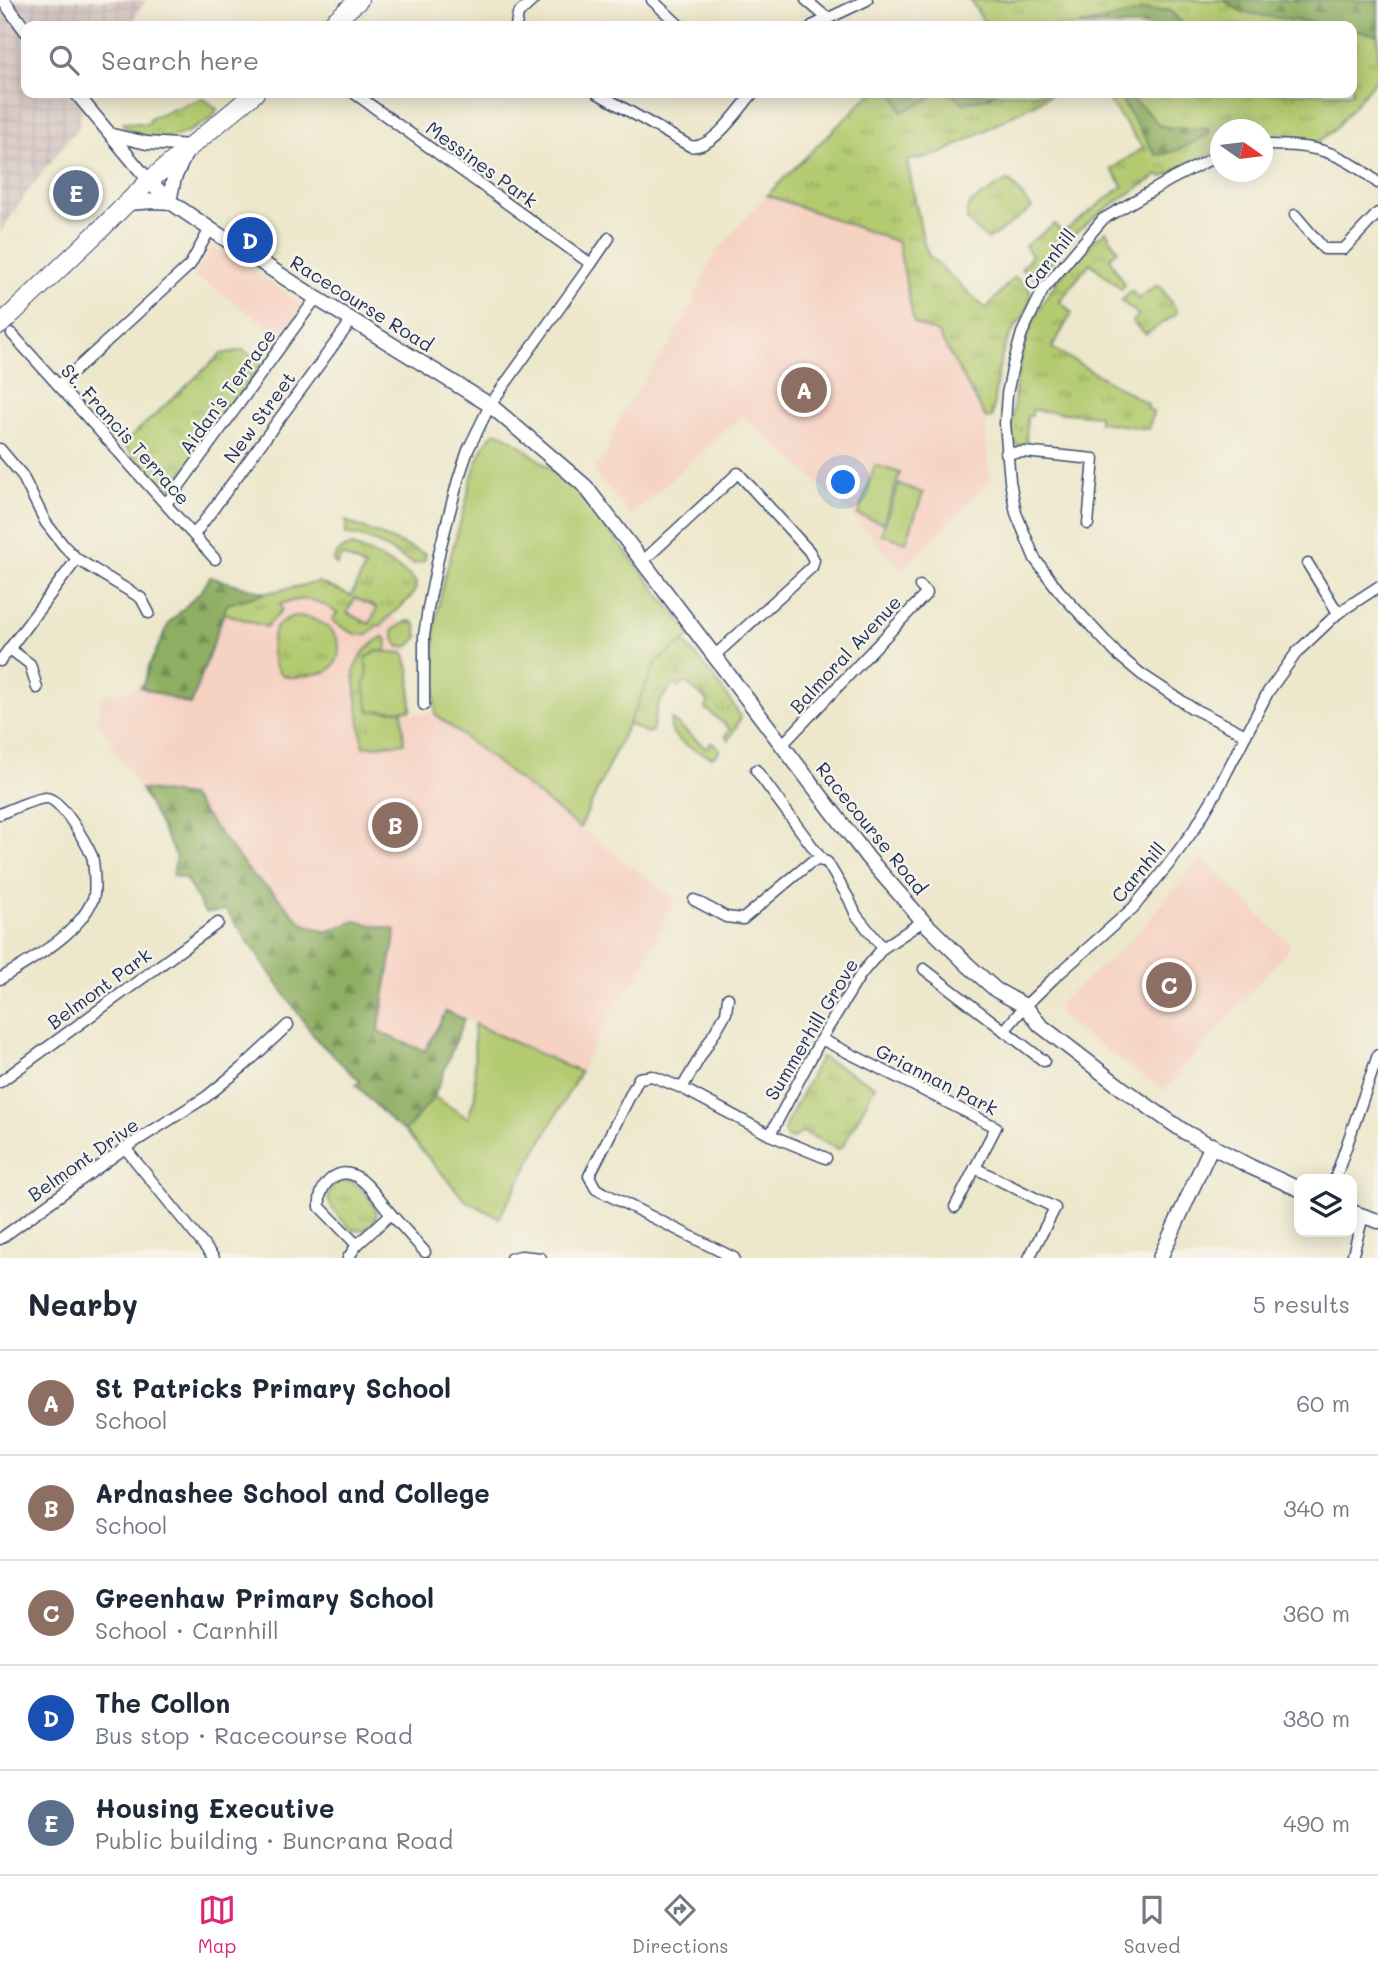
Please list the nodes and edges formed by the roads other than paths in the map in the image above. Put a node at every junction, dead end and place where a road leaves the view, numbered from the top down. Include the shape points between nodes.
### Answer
1 (3, 0) edge
2 (359, 0) edge
3 (533, 0) edge
4 (652, 0) edge
5 (806, 0) edge
6 (867, 0) edge
7 (827, 18) junction
8 (335, 21) edge
9 (517, 21) edge
10 (675, 21) edge
11 (821, 21) edge
12 (21, 24) edge
13 (80, 98) edge
14 (249, 98) edge
15 (361, 98) edge
16 (606, 98) edge
17 (749, 98) edge
18 (112, 135) junction
19 (1273, 145) edge
20 (189, 148) junction
21 (1210, 160) edge
22 (149, 181) junction
23 (1378, 183) edge
24 (170, 202) junction
25 (127, 203) junction
26 (1378, 213) edge
27 (1294, 215) dead end
28 (210, 229) junction
29 (610, 238) dead end
30 (591, 264) junction
31 (316, 298) junction
32 (352, 320) junction
33 (6, 330) edge
34 (59, 385) junction
35 (490, 405) junction
36 (0, 449) edge
37 (1006, 453) junction
38 (166, 504) junction
39 (1088, 524) dead end
40 (194, 535) junction
41 (77, 559) junction
42 (215, 559) dead end
43 (643, 561) junction
44 (1308, 564) dead end
45 (920, 586) dead end
46 (1378, 587) edge
47 (149, 613) dead end
48 (1338, 613) junction
49 (10, 649) junction
50 (713, 657) junction
51 (0, 661) edge
52 (37, 688) dead end
53 (424, 705) dead end
54 (1246, 735) junction
55 (782, 745) junction
56 (755, 770) dead end
57 (0, 814) edge
58 (823, 860) junction
59 (694, 901) dead end
60 (923, 921) junction
61 (219, 923) dead end
62 (883, 948) junction
63 (924, 969) dead end
64 (0, 979) edge
65 (728, 998) dead end
66 (1025, 1006) junction
67 (288, 1025) dead end
68 (1004, 1031) junction
69 (821, 1040) junction
70 (1378, 1055) edge
71 (1044, 1061) dead end
72 (0, 1082) edge
73 (682, 1088) junction
74 (770, 1135) junction
75 (1212, 1145) junction
76 (125, 1148) junction
77 (826, 1158) dead end
78 (975, 1168) junction
79 (1337, 1174) edge
80 (1294, 1187) edge
81 (955, 1207) dead end
82 (391, 1214) junction
83 (1357, 1214) edge
84 (1378, 1221) edge
85 (1354, 1237) edge
86 (0, 1239) edge
87 (357, 1245) junction
88 (425, 1252) dead end
89 (214, 1258) edge
90 (348, 1258) edge
91 (511, 1258) edge
92 (541, 1258) edge
93 (734, 1258) edge
94 (1030, 1258) edge
95 (1160, 1258) edge
96 (1352, 1258) edge

1 - 12 street
2 - 8 highway
3 - 9 street
4 - 10 street
5 - 7 street
6 - 7 street
7 - 11 street
13 - 18 street
14 - 20 highway
15 - 30 street, Messines Park
16 - 17 street via 697,148 722,129
18 - 20 street
18 - 22 street
19 - 23 street via 1323,150 1345,159
20 - 22 highway
20 - 24 main road via 174,178
21 - 37 street, Carnhill via 1103,219 1043,290 1022,333 1013,365 1007,394
22 - 24 main road, Racecourse Road
22 - 25 highway
24 - 25 main road
24 - 28 main road, Racecourse Road
25 - 33 highway
26 - 27 street via 1344,249 1324,249
28 - 31 main road, Racecourse Road
28 - 34 street via 190,265
29 - 30 street
30 - 35 street
31 - 32 main road, Racecourse Road
31 - 38 street, Aidan's Terrace
32 - 35 main road, Racecourse Road
32 - 40 street, New Street
33 - 34 street, St. Francis Terrace
34 - 38 street, St. Francis Terrace
35 - 43 main road, Racecourse Road via 585,486
35 - 53 street via 458,480 433,580 424,636
36 - 41 street via 22,475 46,523
37 - 39 street via 1094,459
37 - 54 street, Carnhill via 1016,513 1035,559 1059,591 1141,674 1192,708
38 - 40 street, St. Francis Terrace
40 - 42 street, St. Francis Terrace
41 - 47 street via 141,598
41 - 49 street
43 - 50 main road, Racecourse Road
43 - 50 street via 738,473 809,551 812,567
44 - 48 street
45 - 55 street, Balmoral Avenue via 927,593
46 - 48 street, Carnhill
48 - 54 street, Carnhill via 1297,652 1268,692
49 - 51 street
49 - 52 street via 30,664
50 - 55 main road, Racecourse Road
54 - 66 street, Carnhill via 1195,828 1133,908
55 - 60 main road, Racecourse Road via 868,858
56 - 58 street
57 - 64 street via 47,798 56,802 93,858 94,897 77,925
58 - 59 street via 811,862 743,919 726,917
58 - 62 street via 856,915
60 - 62 street, Summerhill Grove
60 - 66 main road, Racecourse Road via 996,990
61 - 72 street, Belmont Park
62 - 69 street, Summerhill Grove
63 - 68 street
65 - 73 street via 726,1013
66 - 68 street, Carnhill
66 - 75 main road, Racecourse Road via 1040,1025 1123,1089
67 - 76 street, Belmont Drive via 188,1110
68 - 71 street
69 - 74 street, Summerhill Grove
69 - 78 street, Griannan Park via 996,1127
70 - 79 street
73 - 74 street
73 - 93 street via 652,1076 639,1078 589,1176 596,1189
74 - 77 street
75 - 80 main road, Racecourse Road
75 - 95 main road
76 - 86 street, Belmont Drive
76 - 89 street
78 - 81 street, Griannan Park
78 - 94 street via 1055,1208
82 - 87 street
82 - 87 street via 357,1175 338,1174 328,1181 319,1194 320,1207
82 - 88 street
83 - 84 main road
85 - 96 street
87 - 90 street
91 - 92 street

